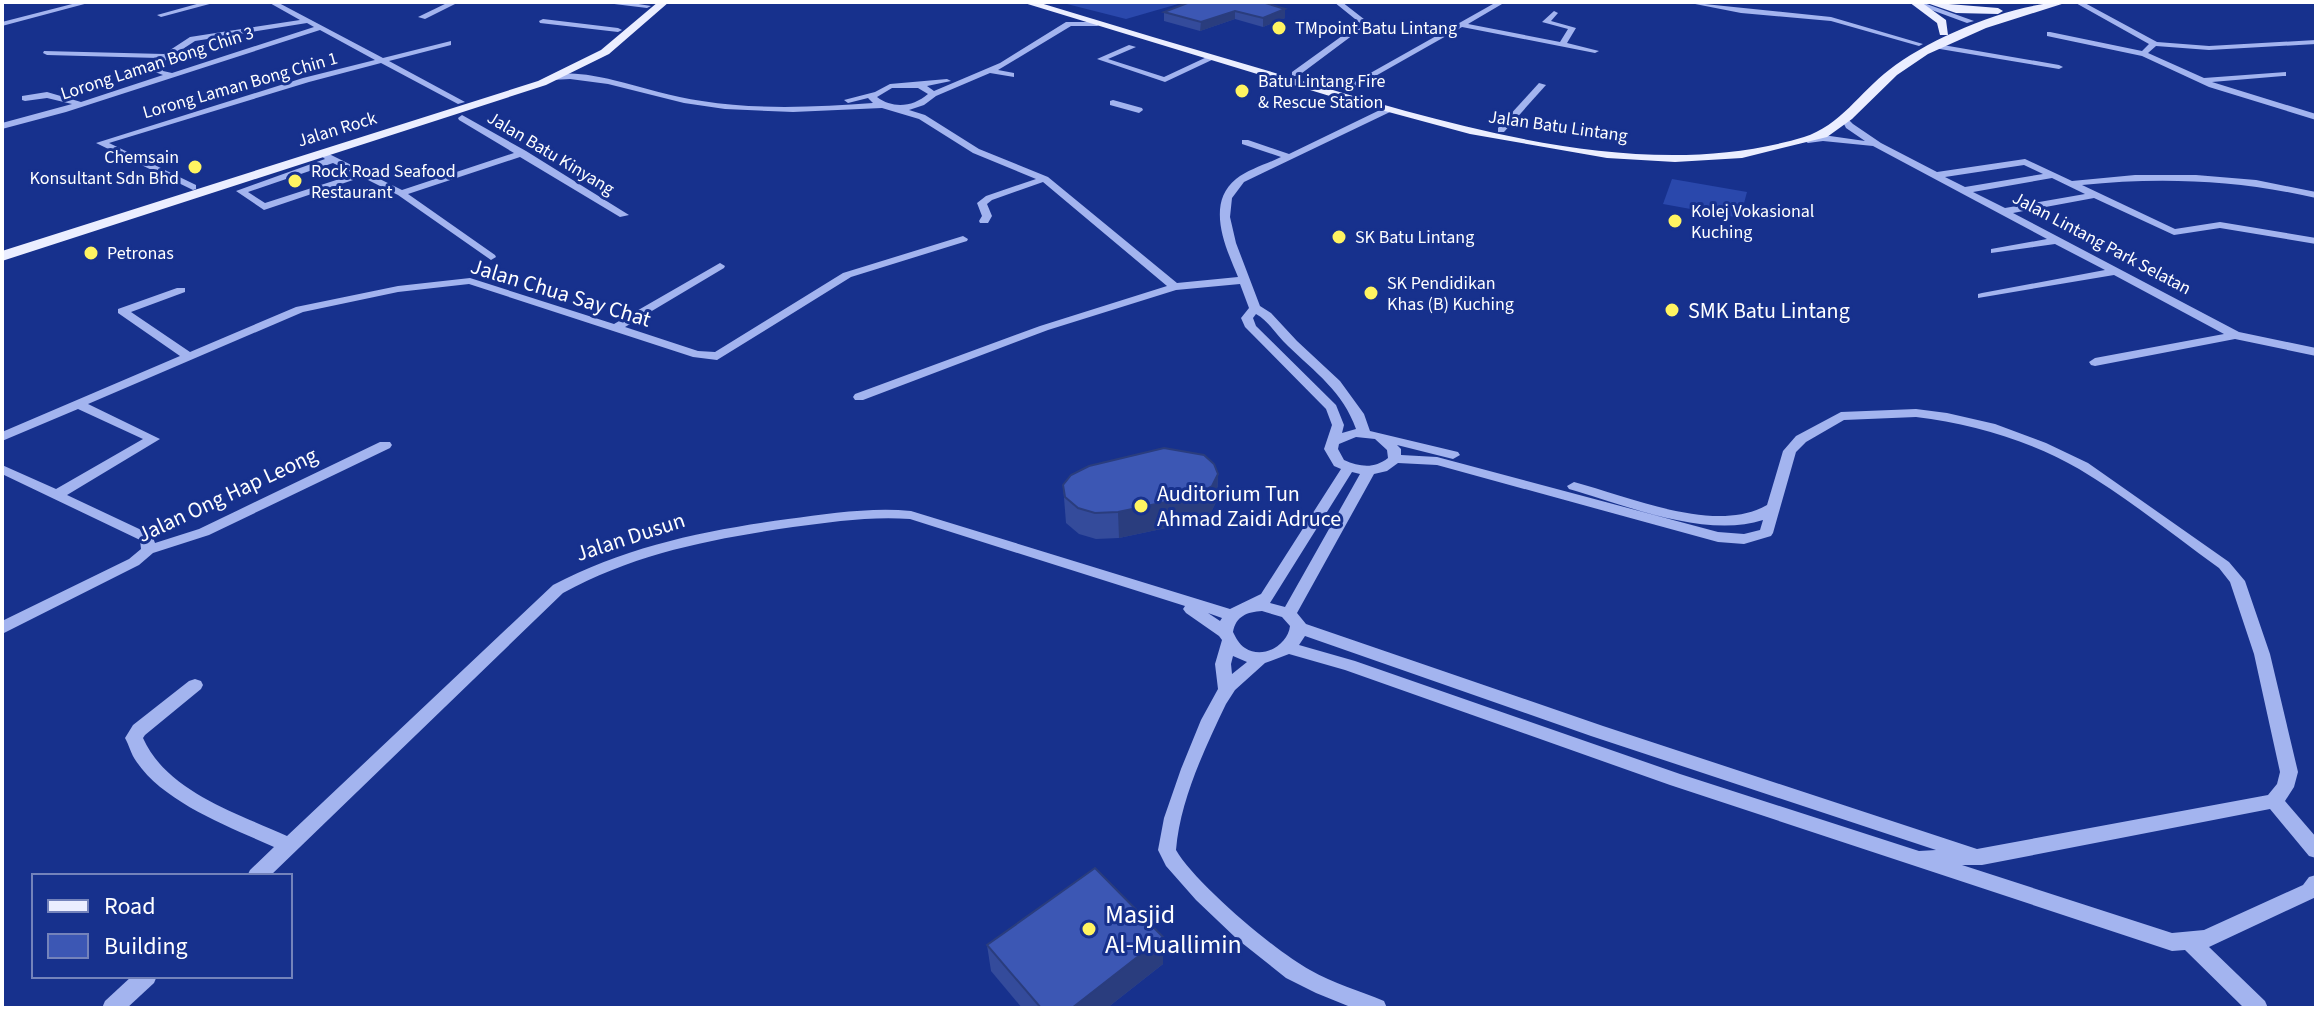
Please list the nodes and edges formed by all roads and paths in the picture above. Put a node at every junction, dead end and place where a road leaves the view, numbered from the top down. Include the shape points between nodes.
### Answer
1 (56, 2) edge
2 (88, 2) edge
3 (213, 2) edge
4 (272, 2) edge
5 (455, 2) edge
6 (602, 2) edge
7 (664, 2) edge
8 (1026, 2) edge
9 (1047, 2) edge
10 (1338, 2) edge
11 (1494, 2) edge
12 (1689, 2) edge
13 (1914, 2) edge
14 (1929, 2) edge
15 (2037, 2) edge
16 (2063, 2) edge
17 (2078, 2) edge
18 (650, 4) edge
19 (70, 7) junction
20 (1998, 11) junction
21 (1059, 12) junction
22 (1554, 13) dead end
23 (161, 15) dead end
24 (2011, 16) junction
25 (422, 17) dead end
26 (307, 21) junction
27 (543, 21) dead end
28 (1975, 21) junction
29 (2, 24) edge
30 (1097, 24) junction
31 (1462, 25) junction
32 (320, 28) junction
33 (618, 30) junction
34 (1944, 33) junction
35 (1961, 34) junction
36 (2050, 34) dead end
37 (2316, 42) edge
38 (448, 43) dead end
39 (1919, 44) junction
40 (2155, 44) junction
41 (1561, 46) junction
42 (1937, 46) junction
43 (1132, 47) dead end
44 (1595, 51) dead end
45 (47, 53) dead end
46 (2144, 54) junction
47 (163, 56) junction
48 (593, 58) junction
49 (1212, 58) junction
50 (385, 62) junction
51 (2059, 67) dead end
52 (991, 71) junction
53 (1295, 74) junction
54 (2283, 74) dead end
55 (171, 75) junction
56 (1011, 75) dead end
57 (551, 78) junction
58 (2202, 81) junction
59 (920, 85) junction
60 (1542, 85) dead end
61 (874, 94) junction
62 (933, 94) junction
63 (1352, 94) junction
64 (25, 98) dead end
65 (461, 102) junction
66 (1113, 103) dead end
67 (80, 104) junction
68 (920, 104) junction
69 (886, 106) junction
70 (1384, 107) junction
71 (1139, 110) dead end
72 (1358, 115) junction
73 (1441, 115) junction
74 (922, 117) junction
75 (2316, 117) edge
76 (462, 118) dead end
77 (1846, 120) junction
78 (2, 126) edge
79 (1501, 130) junction
80 (1316, 135) junction
81 (1327, 138) junction
82 (1806, 140) junction
83 (1245, 142) dead end
84 (1878, 145) junction
85 (1297, 150) junction
86 (320, 153) junction
87 (523, 153) junction
88 (1287, 156) junction
89 (334, 159) junction
90 (363, 174) junction
91 (1938, 175) junction
92 (2056, 175) junction
93 (1045, 179) junction
94 (2072, 183) junction
95 (193, 187) junction
96 (1966, 190) junction
97 (401, 193) junction
98 (2096, 195) junction
99 (2316, 195) edge
100 (2006, 211) junction
101 (624, 215) dead end
102 (984, 221) dead end
103 (963, 239) dead end
104 (2058, 240) junction
105 (2316, 241) edge
106 (2, 247) edge
107 (1995, 251) dead end
108 (2, 256) edge
109 (491, 257) dead end
110 (720, 266) dead end
111 (2117, 271) junction
112 (1245, 280) junction
113 (1175, 287) junction
114 (181, 290) dead end
115 (1982, 296) dead end
116 (1255, 308) junction
117 (615, 328) junction
118 (2235, 335) junction
119 (2316, 352) edge
120 (188, 356) junction
121 (2095, 362) dead end
122 (859, 397) dead end
123 (77, 404) junction
124 (1364, 433) junction
125 (1379, 436) junction
126 (2, 437) edge
127 (1333, 442) junction
128 (385, 445) dead end
129 (1395, 459) junction
130 (1349, 467) junction
131 (2, 469) edge
132 (1369, 471) junction
133 (56, 495) junction
134 (1776, 505) junction
135 (148, 550) junction
136 (1166, 596) junction
137 (1252, 606) junction
138 (1232, 615) junction
139 (1293, 621) junction
140 (2, 628) edge
141 (1227, 637) junction
142 (1291, 649) junction
143 (1261, 657) junction
144 (195, 685) dead end
145 (1226, 688) junction
146 (1688, 761) junction
147 (1676, 780) junction
148 (2274, 801) junction
149 (290, 846) junction
150 (2316, 850) edge
151 (1982, 857) junction
152 (1922, 858) junction
153 (259, 874) edge
154 (2316, 883) edge
155 (2191, 942) junction
156 (145, 978) edge
157 (112, 1008) edge
158 (1377, 1008) edge
159 (2258, 1008) edge

1 - 19 street
2 - 19 street
3 - 23 street
4 - 26 street
5 - 25 street
6 - 18 street
7 - 48 main road, Jalan Rock
8 - 21 main road, Jalan Batu Lintang
9 - 53 main road, Jalan Batu Lintang
10 - 53 street via 1365,23
11 - 31 street via 1498,4
12 - 39 street via 1831,19
13 - 28 street
13 - 34 main road via 1942,22
14 - 20 main road via 1956,10
14 - 28 street
15 - 20 main road, Jalan Batu Lintang
16 - 24 main road, Jalan Batu Lintang
17 - 40 street
18 - 33 main road, Jalan Rock
19 - 29 street
20 - 28 main road, Jalan Batu Lintang
21 - 30 main road, Jalan Batu Lintang
21 - 59 street via 1056,22 993,63 958,78
22 - 41 street via 1546,22 1572,30
24 - 28 main road
24 - 35 main road, Jalan Batu Lintang
26 - 32 street
26 - 47 street via 193,39
27 - 33 street
28 - 34 main road, Jalan Batu Lintang
28 - 35 main road
30 - 49 main road, Jalan Batu Lintang
30 - 52 street via 1069,24
31 - 41 street
31 - 63 street
32 - 50 street
32 - 55 street, Lorong Laman Bong Chin 3
33 - 65 main road, Jalan Rock via 565,66
34 - 39 main road, Jalan Batu Lintang
35 - 42 main road, Jalan Batu Lintang
36 - 46 street
37 - 40 street via 2209,48
38 - 50 street, Lorong Laman Bong Chin 1
39 - 79 main road, Jalan Batu Lintang via 1886,65 1836,115 1785,139 1714,148 1651,148
40 - 46 street
41 - 44 street
42 - 51 street
42 - 77 main road, Jalan Batu Lintang via 1905,63
43 - 49 street via 1101,59 1165,80
45 - 47 street
46 - 58 street
47 - 55 street via 158,69
48 - 57 main road, Jalan Rock
48 - 61 street via 588,69 600,75 715,98 815,103
49 - 63 main road, Jalan Batu Lintang
50 - 65 street
50 - 95 street, Lorong Laman Bong Chin 1 via 306,80 101,143
52 - 56 street
52 - 62 street
53 - 63 main road, Jalan Batu Lintang
54 - 58 street
55 - 67 street, Lorong Laman Bong Chin 3
57 - 69 street via 576,77 733,107
57 - 86 main road, Jalan Rock
58 - 75 street
59 - 61 street via 890,86
59 - 62 street
60 - 79 street
61 - 69 street via 874,100
62 - 68 street
63 - 70 main road, Jalan Batu Lintang
63 - 72 main road via 1361,108
63 - 73 main road, Jalan Batu Lintang
64 - 67 street via 47,95
65 - 95 main road, Jalan Rock
66 - 71 street
67 - 78 street, Lorong Laman Bong Chin 3
68 - 69 street
68 - 74 street
69 - 74 street
70 - 72 street
70 - 73 main road
70 - 81 street
70 - 82 main road, Jalan Batu Lintang via 1499,137 1614,153 1718,155
72 - 80 street
73 - 79 main road, Jalan Batu Lintang
74 - 93 street via 976,151
76 - 87 street, Jalan Batu Kinyang
77 - 82 main road, Jalan Batu Lintang
77 - 84 street
80 - 81 street
80 - 85 street
81 - 85 street
82 - 84 street
83 - 88 street
84 - 91 street, Jalan Lintang Park Selatan
85 - 88 street
86 - 89 street
86 - 108 main road, Jalan Rock
87 - 97 street
87 - 101 street, Jalan Batu Kinyang
88 - 112 street via 1241,180 1225,203 1226,224
89 - 90 street
89 - 90 street via 241,191 264,207
90 - 97 street
91 - 92 street via 2017,161
91 - 96 street, Jalan Lintang Park Selatan
92 - 94 street
92 - 96 street
93 - 102 street via 989,198 982,203
93 - 113 street
94 - 98 street
94 - 99 street via 2187,176
95 - 106 main road, Jalan Rock
96 - 100 street, Jalan Lintang Park Selatan
97 - 109 street
98 - 100 street
98 - 105 street via 2174,232 2220,225
100 - 104 street, Jalan Lintang Park Selatan
103 - 117 street, Jalan Chua Say Chat via 847,275 717,356
104 - 107 street
104 - 111 street, Jalan Lintang Park Selatan
110 - 117 street
111 - 115 street
111 - 118 street, Jalan Lintang Park Selatan
112 - 113 street
112 - 116 street
113 - 122 street via 1044,328
114 - 120 street via 122,311
116 - 124 street via 1341,389
116 - 127 street via 1247,318 1251,327 1332,408 1338,425
117 - 120 street, Jalan Chua Say Chat via 456,281 322,302
118 - 119 street, Jalan Lintang Park Selatan
118 - 121 street
120 - 123 street, Jalan Chua Say Chat
123 - 126 street, Jalan Chua Say Chat
123 - 133 street via 153,439
124 - 125 street
124 - 127 street
125 - 129 street via 1394,449
125 - 134 street via 1694,517 1737,523 1755,520
127 - 130 street via 1333,456
128 - 135 street, Jalan Ong Hap Leong via 204,532
129 - 132 street
129 - 134 street via 1437,461 1718,537 1760,536 1771,526
130 - 132 street
130 - 137 street via 1266,598
131 - 133 street
132 - 139 street
133 - 135 street via 147,538
134 - 148 street via 1790,451 1809,432 1841,416 1903,412 1947,417 1990,427 2083,466 2224,565 2237,581 2262,654 2289,772
135 - 140 street, Jalan Ong Hap Leong
136 - 138 street
136 - 141 street via 1203,615
136 - 149 street, Jalan Dusun via 911,515 873,512 671,543 558,589
137 - 138 street
137 - 139 street via 1271,607
138 - 141 street
139 - 142 street via 1298,635
139 - 146 street
141 - 143 street via 1248,655
141 - 145 street
142 - 143 street
142 - 147 street
143 - 145 street via 1248,674
144 - 149 street via 139,730 134,738 137,750 172,785
145 - 158 street via 1186,780 1168,839 1171,862 1294,972
146 - 147 street via 1686,773
146 - 151 street
147 - 152 street
148 - 150 street
148 - 151 street
149 - 153 street, Jalan Dusun
151 - 152 street
152 - 155 street via 2172,942
154 - 155 street via 2310,891
155 - 159 street
156 - 157 street

